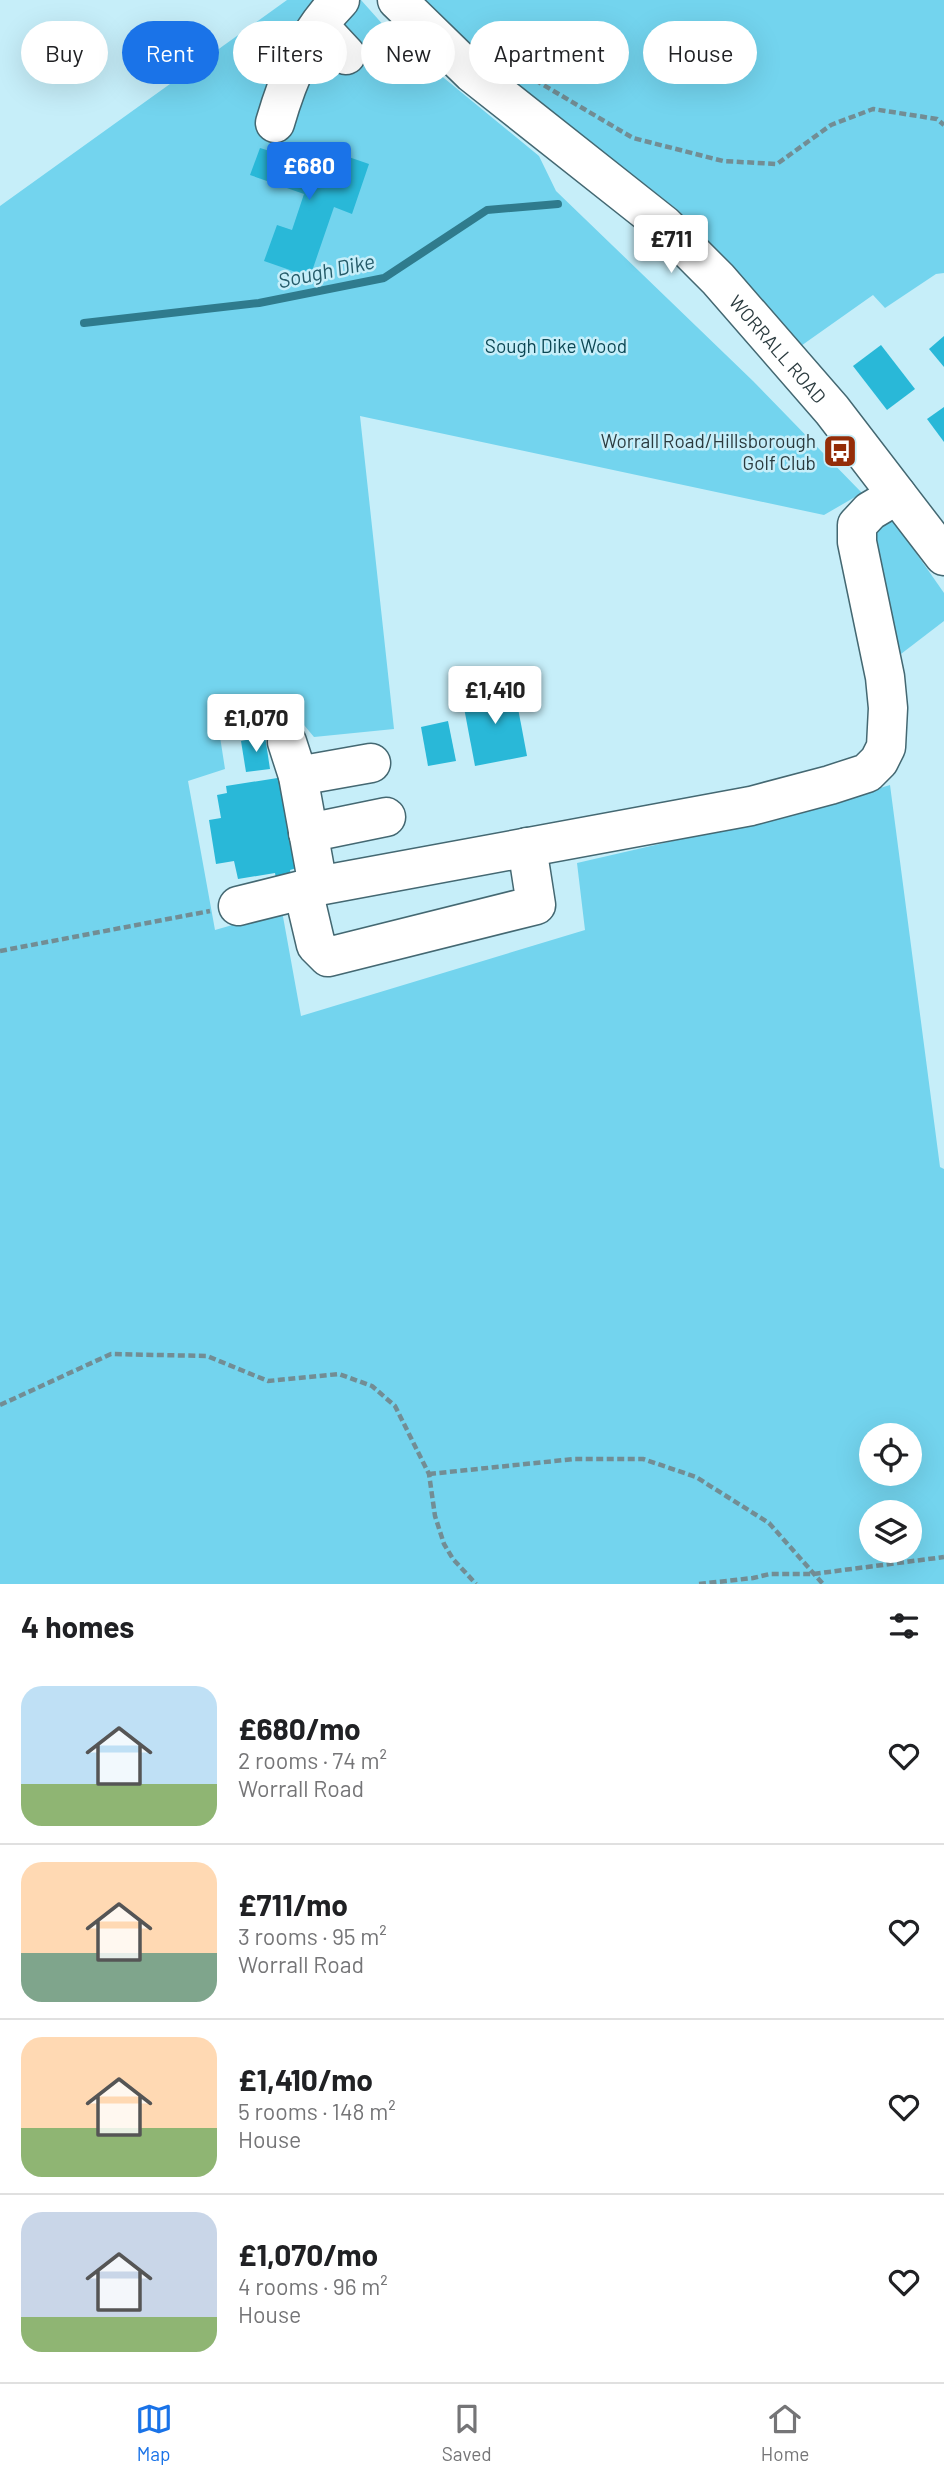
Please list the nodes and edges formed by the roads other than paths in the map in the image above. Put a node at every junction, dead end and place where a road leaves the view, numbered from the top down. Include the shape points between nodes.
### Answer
1 (397, 0) edge
2 (329, 13) edge
3 (275, 123) dead end
4 (897, 495) junction
5 (944, 556) edge
6 (371, 763) dead end
7 (386, 817) dead end
8 (308, 833) junction
9 (527, 847) junction
10 (310, 888) junction
11 (238, 906) road end

1 - 4 street, WORRALL ROAD via 472,73 664,225 718,279
2 - 3 street via 298,60
4 - 5 street, WORRALL ROAD
4 - 9 street via 857,525 886,677 886,747 880,761 867,773 751,806
6 - 8 street via 293,759
7 - 8 street
8 - 10 street
9 - 10 street
9 - 10 street via 536,905 328,957 316,945
10 - 11 street

